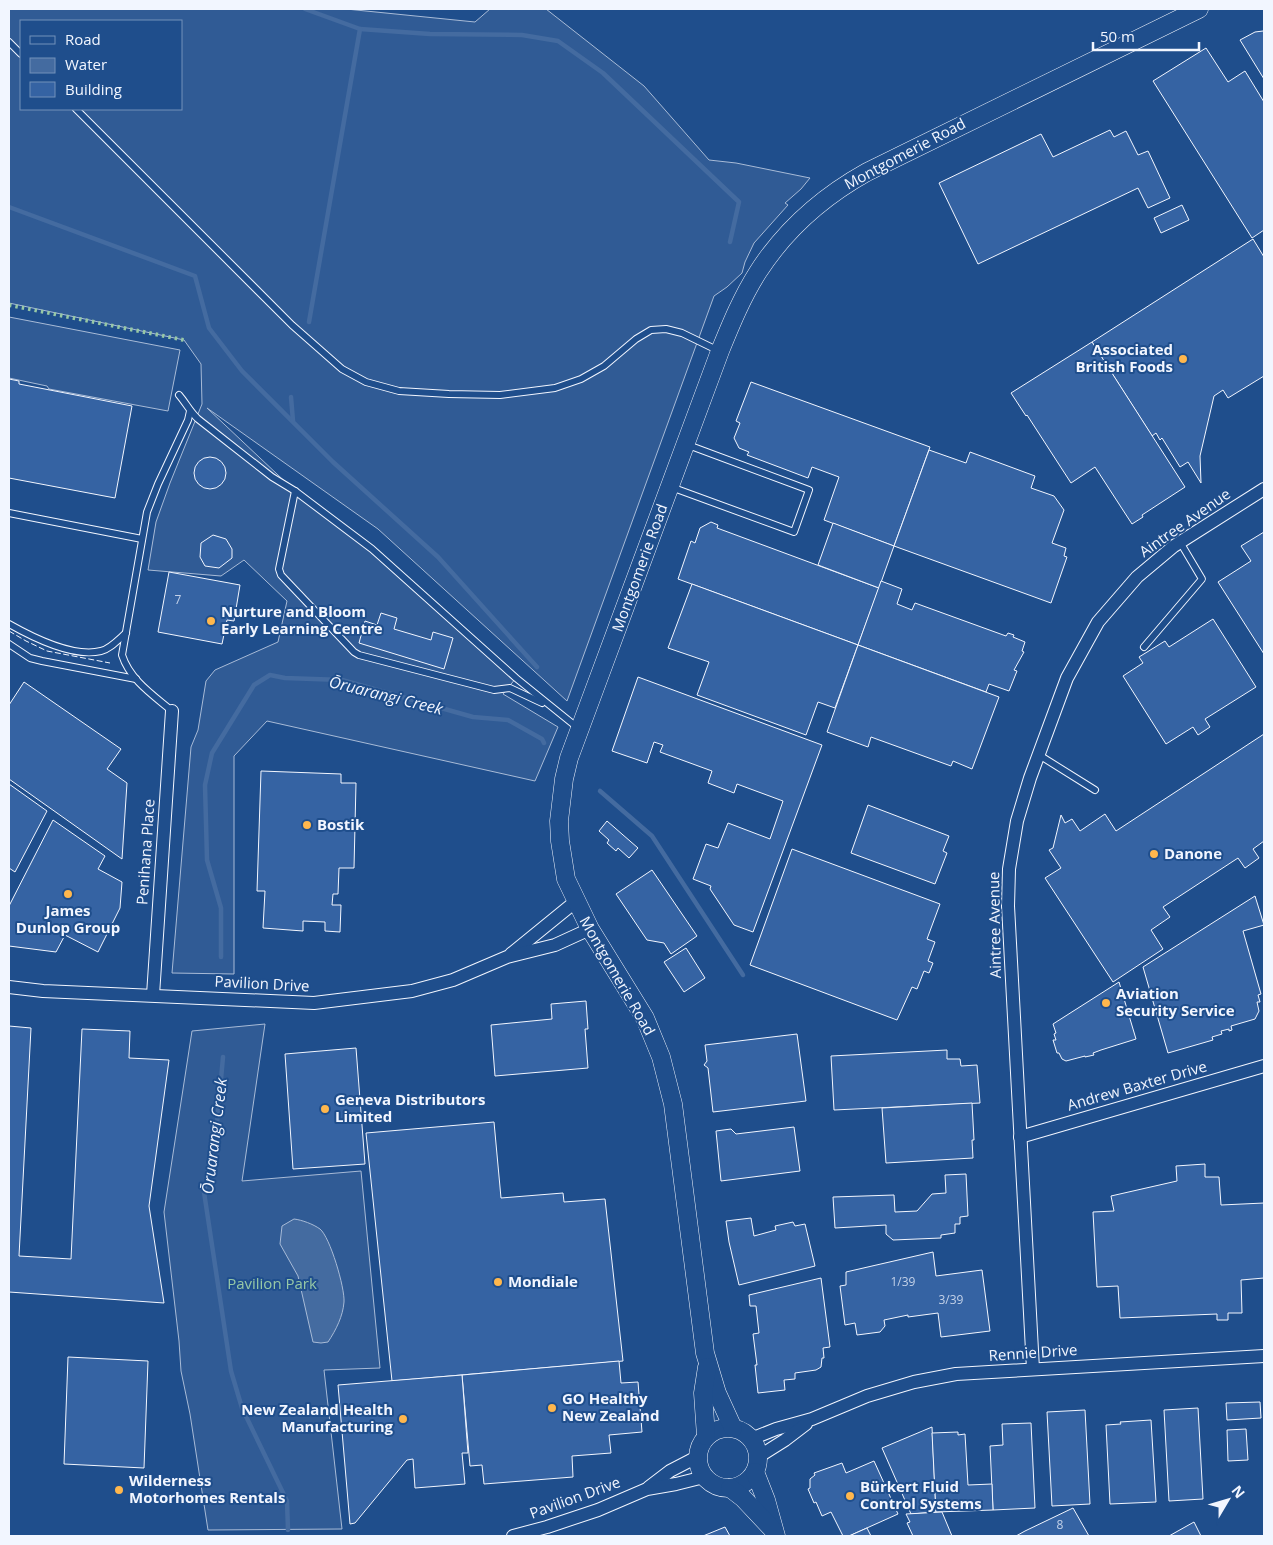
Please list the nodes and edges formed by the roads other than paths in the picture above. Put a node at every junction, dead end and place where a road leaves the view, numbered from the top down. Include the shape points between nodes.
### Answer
1 (1199, 9) edge
2 (9, 42) edge
3 (20, 53) edge
4 (77, 110) edge
5 (720, 351) junction
6 (179, 395) dead end
7 (190, 411) junction
8 (685, 445) junction
9 (670, 487) junction
10 (1264, 489) edge
11 (295, 491) junction
12 (9, 513) edge
13 (142, 539) junction
14 (1180, 542) junction
15 (9, 624) edge
16 (126, 633) junction
17 (9, 644) edge
18 (1144, 647) dead end
19 (136, 680) junction
20 (553, 707) junction
21 (172, 711) joint
22 (580, 729) junction
23 (1039, 756) junction
24 (1095, 790) dead end
25 (575, 902) junction
26 (590, 929) junction
27 (507, 957) junction
28 (9, 987) edge
29 (153, 995) junction
30 (1264, 1066) edge
31 (1020, 1137) junction
32 (1264, 1356) edge
33 (707, 1364) junction
34 (1033, 1369) junction
35 (812, 1419) junction
36 (733, 1428) junction
37 (706, 1436) junction
38 (752, 1439) junction
39 (697, 1456) junction
40 (756, 1464) junction
41 (704, 1477) junction
42 (730, 1488) junction
43 (647, 1489) junction
44 (775, 1534) edge
45 (513, 1536) edge

1 - 5 street, Montgomerie Road via 848,182 812,209 758,271
2 - 3 lane
4 - 5 lane via 292,325 342,369 366,382 399,391 449,394 500,395 555,388 580,380 604,366 651,330 682,333
5 - 8 street, Montgomerie Road
6 - 7 lane
7 - 11 lane
7 - 13 lane via 150,503
8 - 9 street, Montgomerie Road
8 - 9 lane via 809,490 794,532
9 - 22 street, Montgomerie Road
10 - 14 street, Aintree Avenue
11 - 20 lane via 372,549
11 - 20 lane via 279,568 281,575 354,652 494,690 510,688
12 - 13 lane
13 - 16 lane
14 - 18 lane via 1202,579
14 - 23 street, Aintree Avenue via 1137,576 1098,622 1067,678
15 - 16 lane via 55,646 89,652 101,651
16 - 19 lane via 122,656
17 - 19 lane via 42,662
19 - 21 lane
20 - 22 lane
21 - 29 street, Penihana Place
22 - 25 street, Montgomerie Road via 564,779 559,821 566,879
23 - 24 lane
23 - 31 street, Aintree Avenue via 1017,821 1009,869 1008,906
25 - 26 street, Montgomerie Road
25 - 27 street, Pavilion Drive
26 - 27 street, Pavilion Drive via 554,945
26 - 33 street, Montgomerie Road via 645,1018 668,1083
27 - 29 street, Pavilion Drive via 454,980 412,991 314,1003
28 - 29 street, Pavilion Drive
30 - 31 street, Andrew Baxter Drive
31 - 34 street, Aintree Avenue
32 - 34 street, Rennie Drive
33 - 36 street, Montgomerie Road
33 - 37 street, Montgomerie Road via 703,1393
34 - 35 street, Rennie Drive via 956,1374 914,1382 867,1396
35 - 38 street, Rennie Drive
35 - 40 street, Rennie Drive
36 - 37 street via 724,1427
36 - 38 street
37 - 39 street
38 - 40 street
39 - 41 street
39 - 43 street, Pavilion Drive
40 - 42 street via 748,1480
40 - 44 street
41 - 42 street via 720,1487
41 - 43 street, Pavilion Drive
42 - 44 street
43 - 45 street, Pavilion Drive via 598,1510

